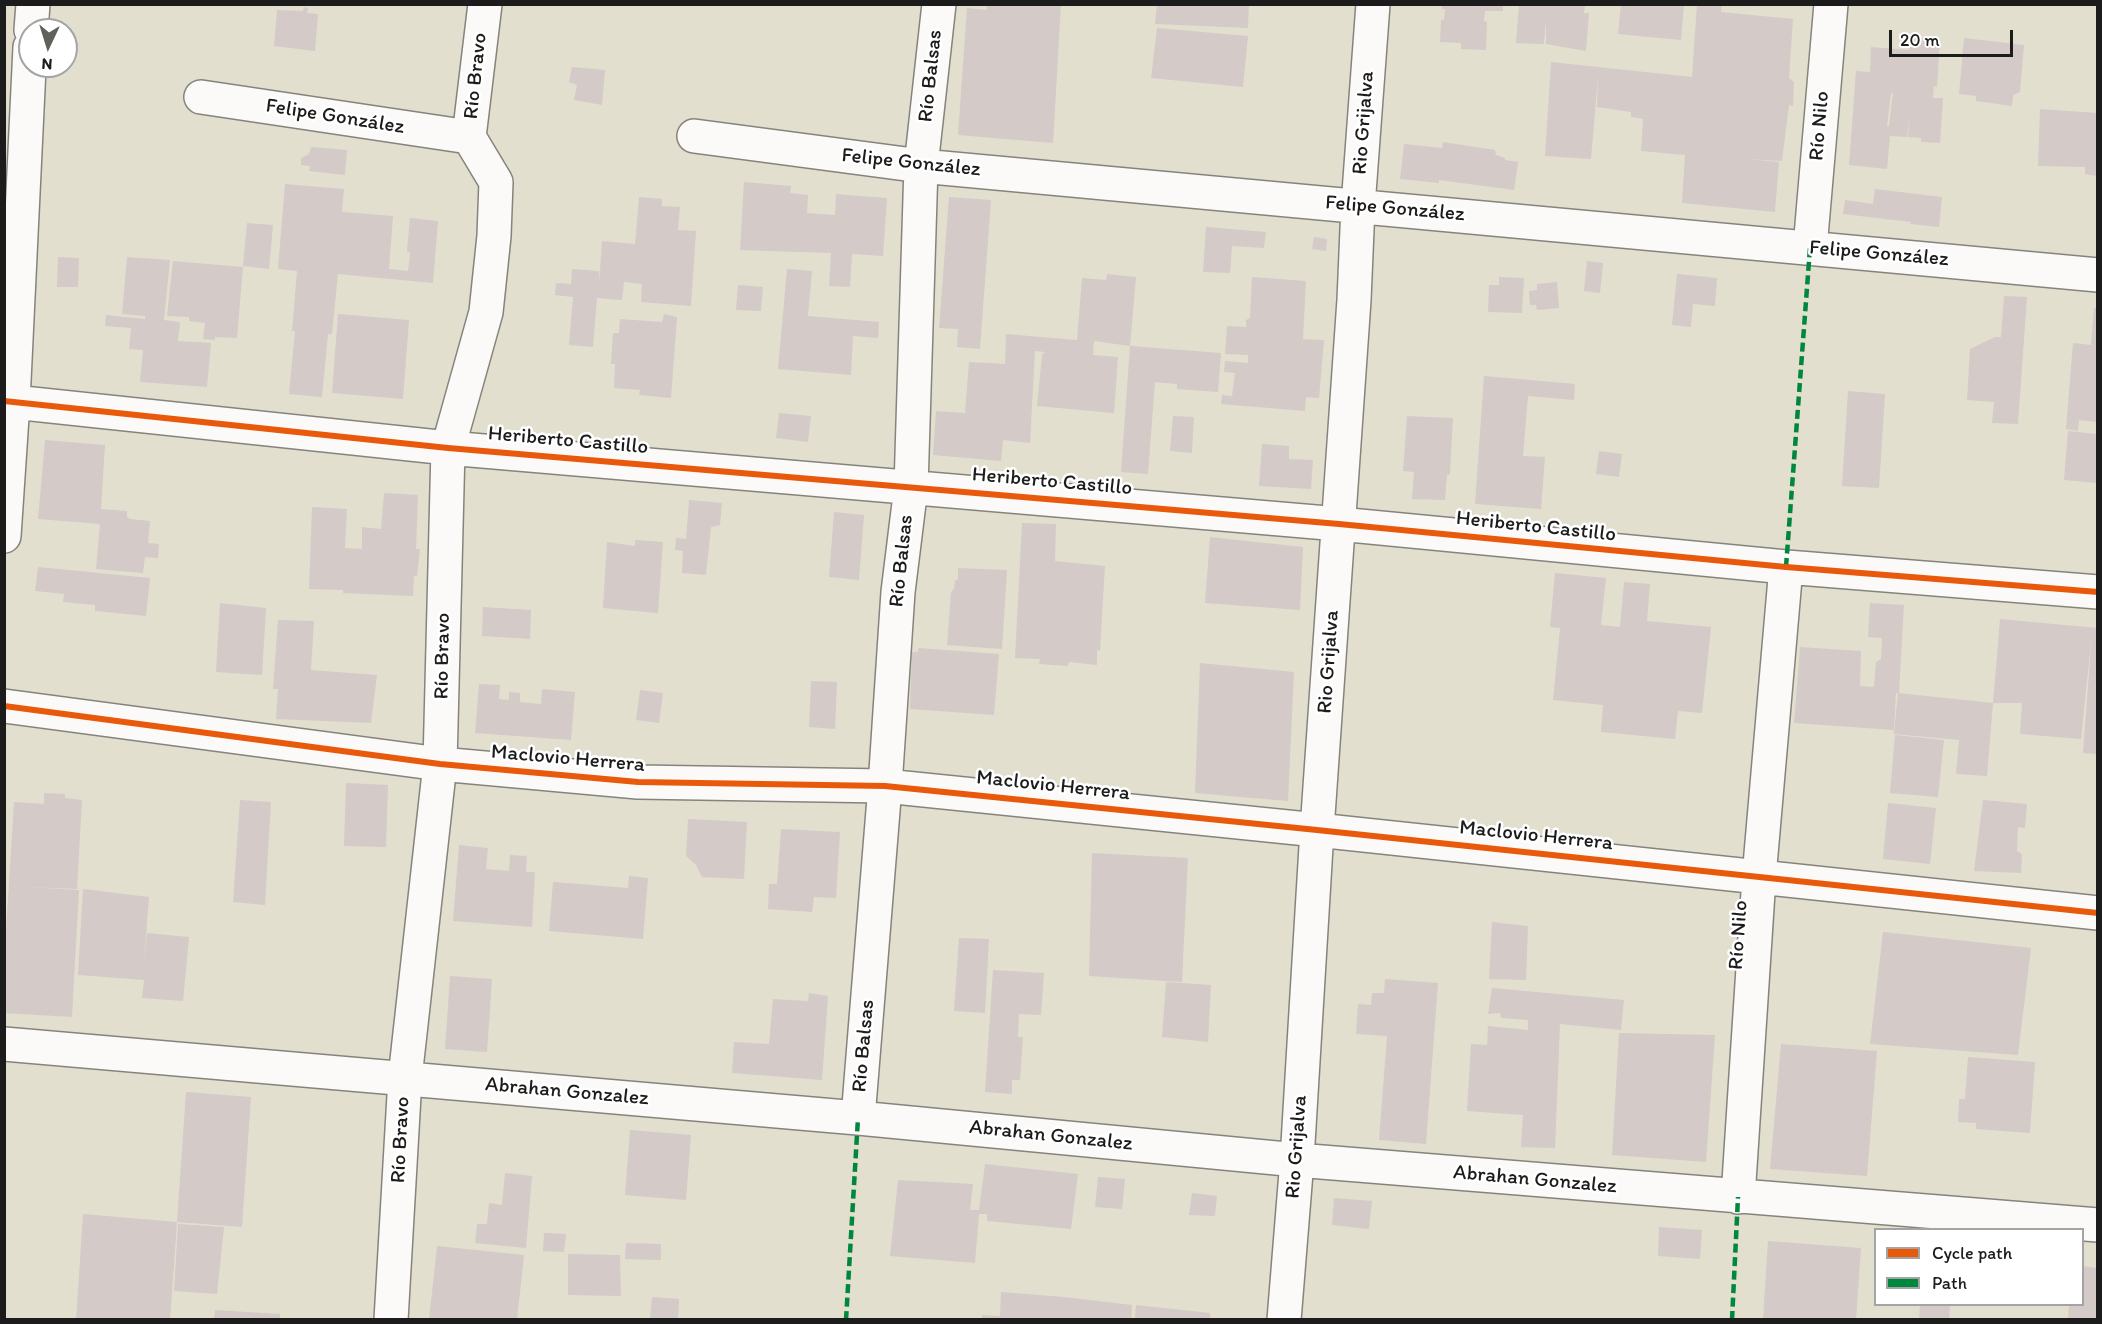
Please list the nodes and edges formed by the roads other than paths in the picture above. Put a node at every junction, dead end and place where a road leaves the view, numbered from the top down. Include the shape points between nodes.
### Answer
1 (484, 4) edge
2 (939, 4) edge
3 (1373, 4) edge
4 (1830, 4) edge
5 (20, 78) edge
6 (201, 97) dead end
7 (694, 136) dead end
8 (470, 137) junction
9 (921, 166) junction
10 (1358, 206) junction
11 (1810, 248) junction
12 (2097, 275) edge
13 (9, 401) edge
14 (448, 448) junction
15 (911, 487) junction
16 (1339, 524) junction
17 (4, 537) edge
18 (1786, 567) junction
19 (2097, 592) edge
20 (4, 706) edge
21 (440, 764) junction
22 (885, 786) junction
23 (1317, 830) junction
24 (1759, 877) junction
25 (2097, 913) edge
26 (4, 1044) edge
27 (405, 1078) junction
28 (858, 1118) junction
29 (1297, 1160) junction
30 (1738, 1197) junction
31 (2097, 1225) edge
32 (391, 1320) edge
33 (1284, 1320) edge

1 - 8 street, Río Bravo
2 - 9 street, Río Balsas
3 - 10 street, Rio Grijalva
4 - 11 street, Río Nilo
5 - 13 street
6 - 8 street, Felipe González
7 - 9 street, Felipe González
8 - 14 street, Río Bravo via 496,182 494,236 486,312
9 - 10 street, Felipe González
9 - 15 street, Río Balsas
10 - 11 street, Felipe González
10 - 16 street, Rio Grijalva
11 - 12 street, Felipe González
13 - 14 street, Heriberto Castillo
13 - 17 street
14 - 15 street, Heriberto Castillo
14 - 21 street, Río Bravo
15 - 16 street, Heriberto Castillo
15 - 22 street, Río Balsas via 898,592
16 - 18 street, Heriberto Castillo
16 - 23 street, Rio Grijalva
18 - 19 street, Heriberto Castillo
18 - 24 street, Río Nilo
20 - 21 street, Maclovio Herrera
21 - 22 street, Maclovio Herrera via 638,782
21 - 27 street, Río Bravo
22 - 23 street, Maclovio Herrera
22 - 28 street, Río Balsas
23 - 24 street, Maclovio Herrera
23 - 29 street, Rio Grijalva
24 - 25 street, Maclovio Herrera
24 - 30 street, Río Nilo
26 - 27 street, Abrahan Gonzalez
27 - 28 street, Abrahan Gonzalez
27 - 32 street, Río Bravo
28 - 29 street, Abrahan Gonzalez
29 - 30 street, Abrahan Gonzalez
29 - 33 street, Rio Grijalva
30 - 31 street, Abrahan Gonzalez

